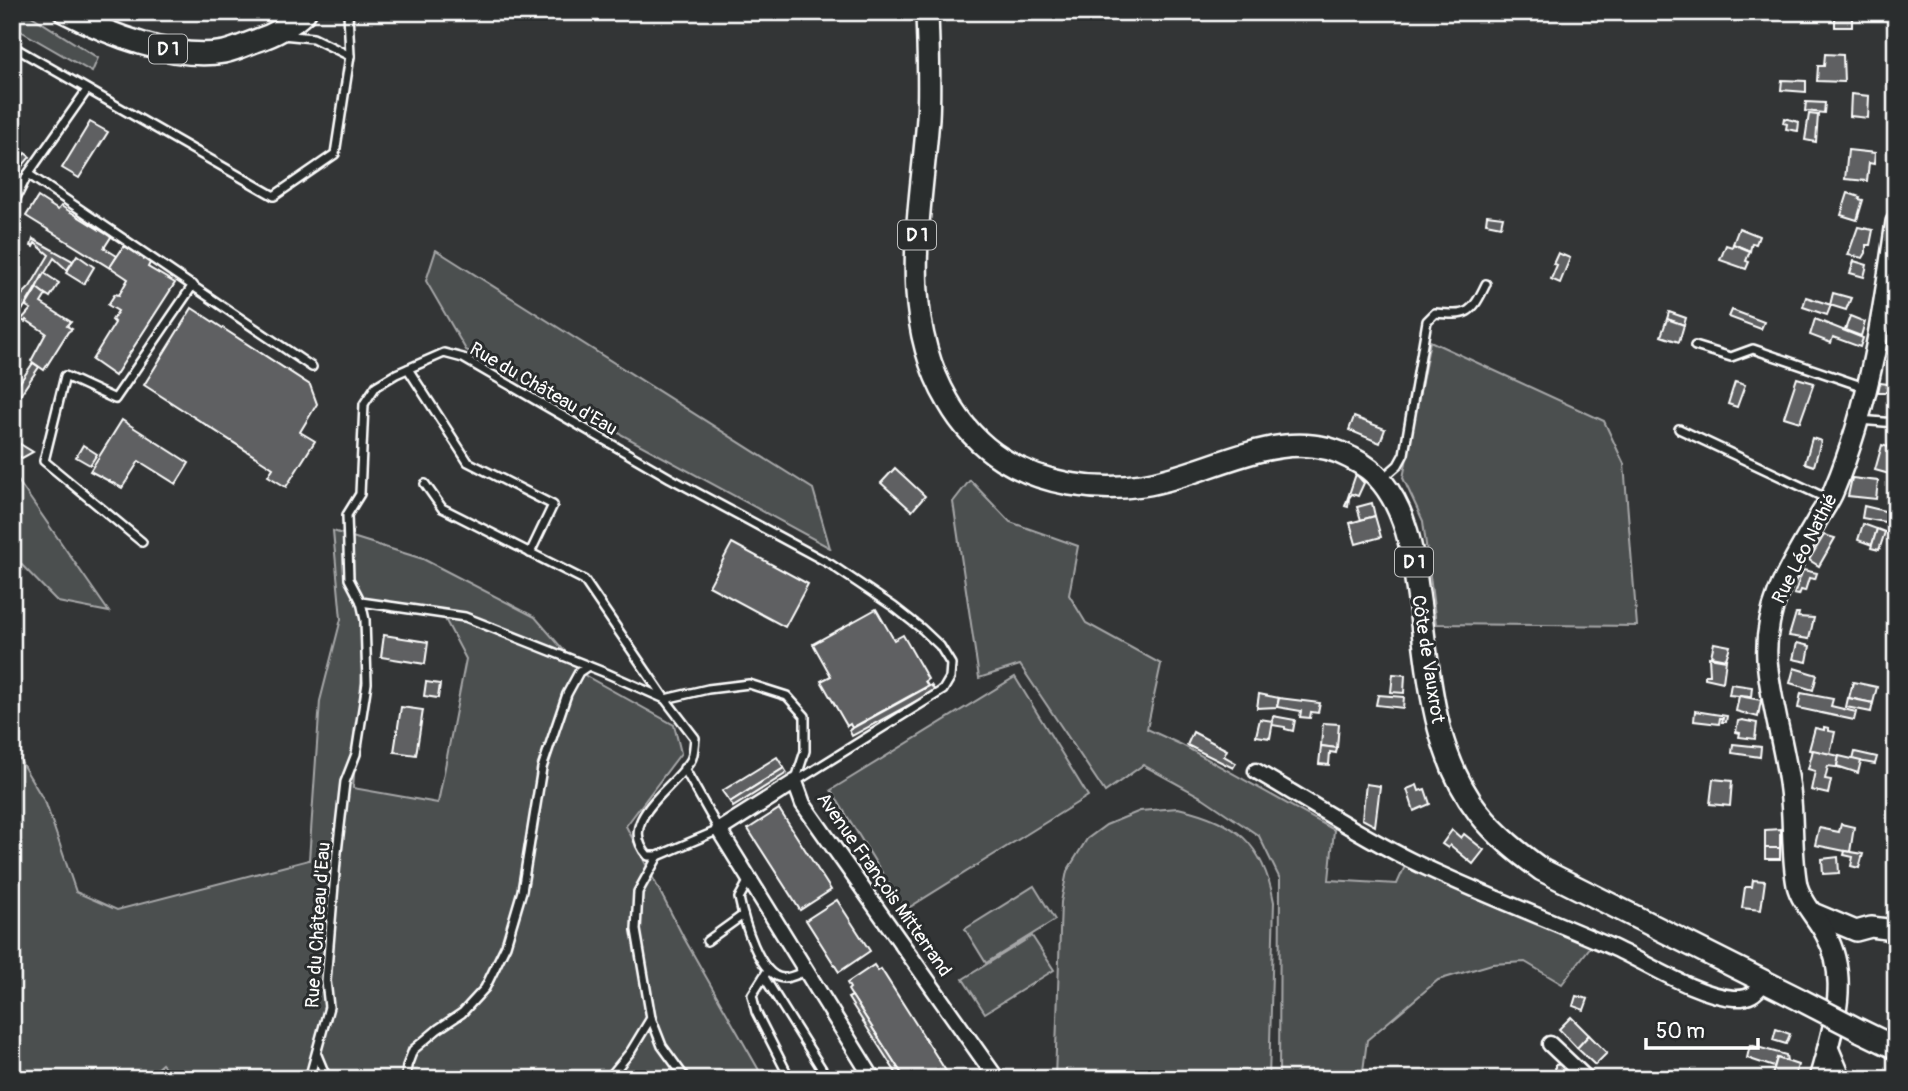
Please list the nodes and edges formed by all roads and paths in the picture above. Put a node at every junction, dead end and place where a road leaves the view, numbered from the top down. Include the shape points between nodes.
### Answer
1 (65, 12) edge
2 (305, 12) edge
3 (348, 12) edge
4 (927, 12) edge
5 (274, 35) junction
6 (12, 47) edge
7 (350, 57) junction
8 (88, 90) junction
9 (28, 174) junction
10 (12, 206) edge
11 (1895, 229) edge
12 (1486, 284) dead end
13 (193, 285) junction
14 (1695, 346) dead end
15 (312, 367) dead end
16 (408, 369) junction
17 (1867, 388) junction
18 (1858, 419) junction
19 (1896, 423) edge
20 (1679, 429) dead end
21 (1381, 480) junction
22 (425, 484) dead end
23 (1829, 499) junction
24 (142, 542) dead end
25 (530, 553) junction
26 (361, 602) junction
27 (588, 666) junction
28 (665, 699) junction
29 (684, 768) junction
30 (1256, 771) dead end
31 (795, 782) junction
32 (719, 831) junction
33 (658, 856) junction
34 (749, 880) junction
35 (1813, 914) junction
36 (743, 915) junction
37 (1856, 931) junction
38 (1896, 933) edge
39 (707, 941) dead end
40 (1836, 957) junction
41 (806, 971) junction
42 (766, 973) junction
43 (1764, 982) junction
44 (651, 1018) junction
45 (1550, 1044) dead end
46 (1828, 1048) junction
47 (1896, 1048) edge
48 (316, 1055) junction
49 (309, 1079) edge
50 (327, 1079) edge
51 (407, 1079) edge
52 (608, 1079) edge
53 (687, 1079) edge
54 (790, 1079) edge
55 (825, 1079) edge
56 (873, 1079) edge
57 (997, 1079) edge
58 (1587, 1079) edge
59 (1818, 1079) edge
60 (1841, 1079) edge

1 - 5 main road, D 1 via 143,43 188,52 225,52
2 - 5 main road, D 1
3 - 7 lane
4 - 21 main road, Côte de Vauxrot / D 1 via 928,114 915,290 933,372 952,408 979,441 1026,471 1082,486 1142,485 1292,444 1334,450
5 - 7 lane via 313,38
6 - 8 lane
7 - 8 lane via 335,155 274,197
8 - 9 lane
9 - 10 lane
9 - 13 lane
11 - 17 main road, Rue Léo Nathié via 1884,313
12 - 21 lane via 1474,309 1462,315 1435,313 1427,321 1404,454
13 - 15 lane
13 - 24 lane via 115,399 65,376 44,461
14 - 17 lane via 1731,356 1752,349
16 - 25 lane via 468,462 553,505
16 - 26 lane, Rue du Château d'Eau via 376,386 364,404 360,494 347,515 349,579
16 - 31 lane, Rue du Château d'Eau via 444,353 463,358 830,565 913,621 940,646 951,664 943,690
17 - 18 main road, Rue Léo Nathié
18 - 19 lane
18 - 23 main road, Rue Léo Nathié
20 - 23 lane
21 - 43 main road, Côte de Vauxrot / D 1 via 1403,516 1439,730 1459,782 1479,814 1542,870
22 - 25 lane via 442,508
23 - 35 main road, Rue Léo Nathié via 1788,571 1772,606 1767,631 1790,791 1798,889
25 - 28 lane via 584,580
26 - 27 lane via 465,617
26 - 48 lane, Rue du Château d'Eau via 368,683 356,754 345,782 326,981 329,1007
27 - 28 lane
27 - 51 lane via 567,694 542,768 522,891 506,945 485,988 462,1013 413,1050
28 - 29 lane via 695,738 692,759
28 - 31 lane via 749,684 787,696 805,716 805,751
29 - 32 lane
29 - 33 lane via 640,822 636,836 642,849 648,856
30 - 43 street via 1410,860 1702,990 1742,998 1753,996
31 - 32 street, Avenue François Mitterrand
31 - 57 street, Avenue François Mitterrand via 803,804
32 - 33 lane
32 - 34 street
33 - 44 lane via 638,891 637,904 636,930
34 - 36 lane via 739,898
34 - 41 street
35 - 37 main road
35 - 40 main road, Rue Léo Nathié
36 - 39 lane
36 - 42 lane
37 - 38 main road via 1871,927
37 - 40 main road
40 - 46 main road via 1839,986
41 - 42 lane via 785,978
41 - 56 street
42 - 54 lane via 752,995
42 - 55 lane
43 - 47 main road, D 1, bridge
44 - 52 lane
44 - 53 lane via 662,1046
45 - 58 street
46 - 59 main road
46 - 60 main road
48 - 49 lane, Rue du Château d'Eau
48 - 50 lane

